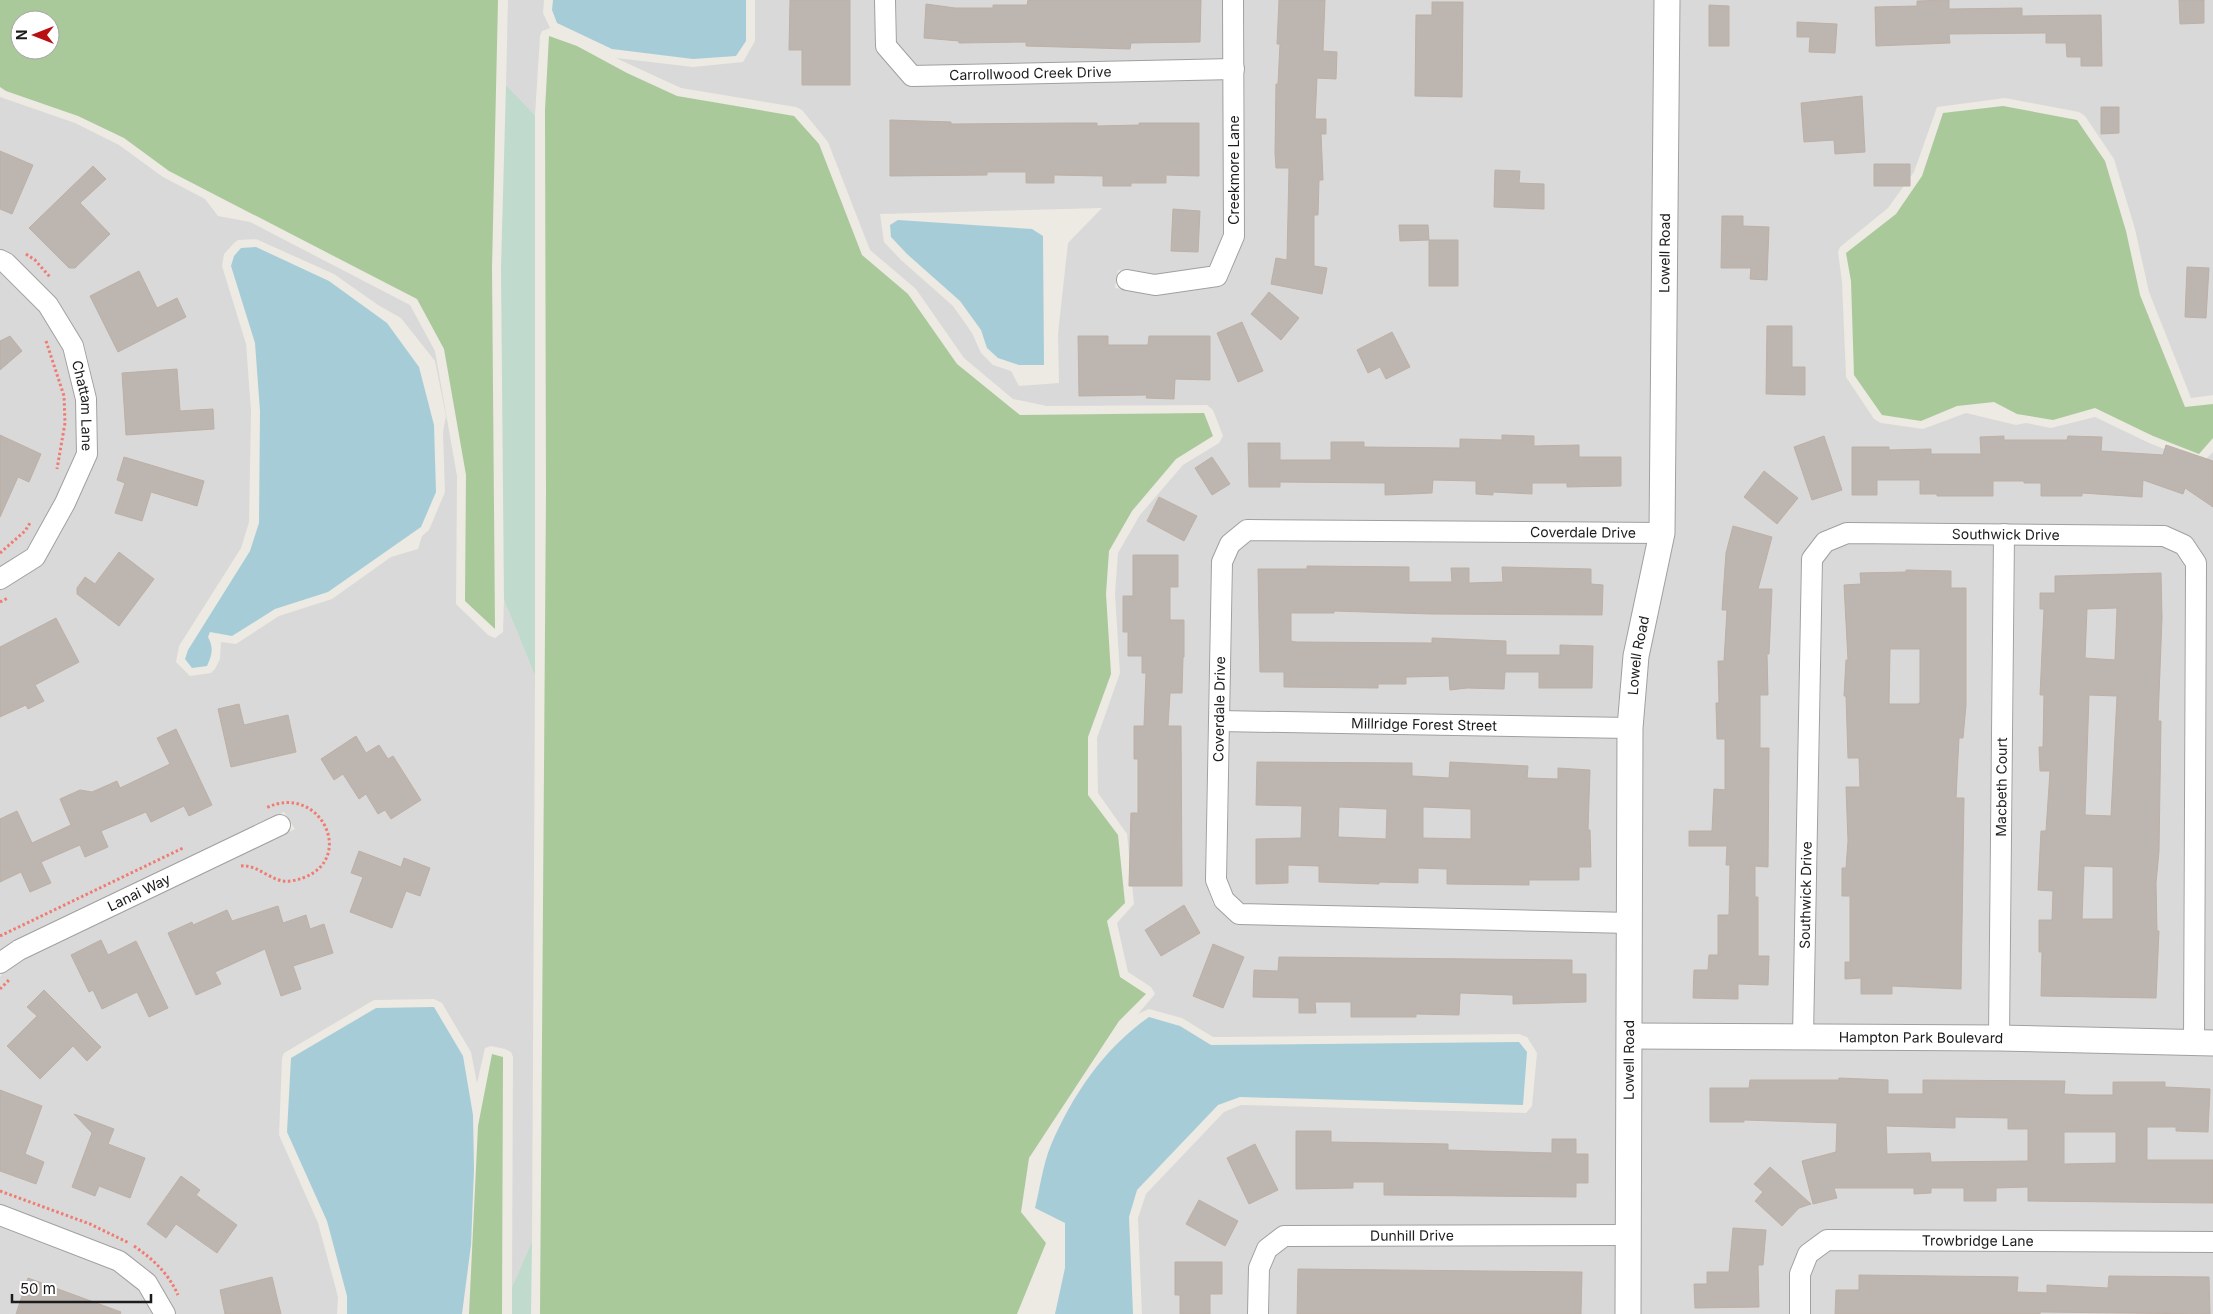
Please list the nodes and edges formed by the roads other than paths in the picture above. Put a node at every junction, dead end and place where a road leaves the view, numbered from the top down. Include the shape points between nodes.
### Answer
1 (886, 0) edge
2 (1233, 0) edge
3 (1667, 0) edge
4 (1234, 69) junction
5 (0, 260) edge
6 (1127, 280) dead end
7 (1662, 533) junction
8 (2004, 534) junction
9 (0, 579) edge
10 (1219, 721) junction
11 (1630, 728) junction
12 (280, 825) dead end
13 (1630, 924) junction
14 (0, 963) edge
15 (1630, 1036) junction
16 (1803, 1037) junction
17 (1999, 1038) junction
18 (2203, 1043) edge
19 (0, 1215) edge
20 (1629, 1236) junction
21 (2213, 1242) edge
22 (165, 1314) edge
23 (1258, 1314) edge
24 (1628, 1314) edge
25 (1800, 1314) edge

1 - 4 street, Carrollwood Creek Drive via 886,46 912,76
2 - 4 street, Creekmore Lane
3 - 7 street, Lowell Road
4 - 6 street, Creekmore Lane via 1234,236 1218,276 1155,284
5 - 9 street, Chattam Lane via 48,304 74,346 86,399 87,445 87,454 35,557
7 - 10 street, Coverdale Drive via 1247,530 1230,544 1222,562
7 - 11 street, Lowell Road via 1636,656
8 - 16 street, Southwick Drive via 1847,533 1826,542 1812,559
8 - 17 street, Macbeth Court
8 - 18 street, Southwick Drive via 2164,536 2184,545 2196,562
10 - 11 street, Millridge Forest Street
10 - 13 street, Coverdale Drive via 1216,880 1224,900 1239,914
11 - 13 street, Lowell Road
12 - 14 street, Lanai Way via 19,950
13 - 15 street, Lowell Road
15 - 16 street, Hampton Park Boulevard
15 - 20 street, Lowell Road
16 - 17 street, Hampton Park Boulevard
17 - 18 street, Hampton Park Boulevard
19 - 22 street via 118,1261 147,1283
20 - 23 street, Dunhill Drive via 1284,1236 1267,1249 1259,1268
20 - 24 street, Lowell Road
21 - 25 street, Trowbridge Lane via 1827,1240 1808,1254 1800,1274

